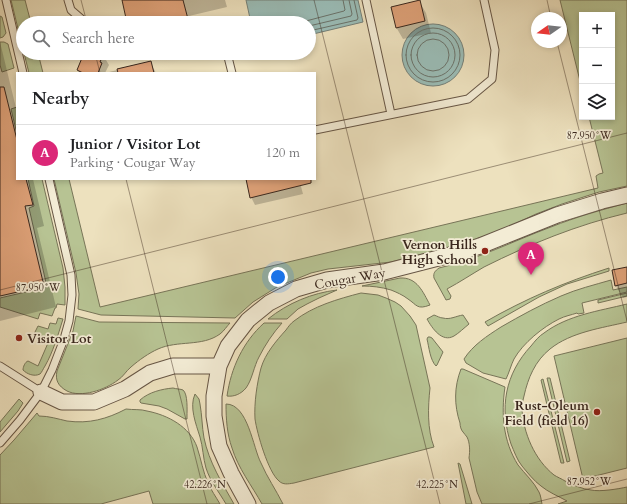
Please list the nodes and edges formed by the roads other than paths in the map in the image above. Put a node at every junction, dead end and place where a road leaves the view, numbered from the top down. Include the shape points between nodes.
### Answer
1 (6, 0) edge
2 (68, 0) edge
3 (366, 0) edge
4 (484, 0) edge
5 (78, 16) edge
6 (16, 43) edge
7 (20, 60) edge
8 (228, 60) edge
9 (23, 72) edge
10 (232, 72) edge
11 (391, 114) junction
12 (316, 130) edge
13 (49, 180) edge
14 (627, 195) edge
15 (0, 366) edge
16 (219, 366) junction
17 (41, 392) junction
18 (0, 443) edge
19 (248, 504) edge

1 - 6 lane
2 - 5 lane via 71,10
3 - 11 lane
4 - 11 lane via 495,50 492,80 468,99
7 - 9 lane
8 - 10 lane
11 - 12 lane
13 - 17 lane via 70,269 72,295 64,339
14 - 16 street, Cougar Way via 557,215 458,254 384,272 327,280 296,288 268,303 248,320 228,346
15 - 17 lane
16 - 17 street via 173,366 150,373 125,389 94,402 62,402
16 - 19 street, Cougar Way via 214,396 219,446
17 - 18 lane

